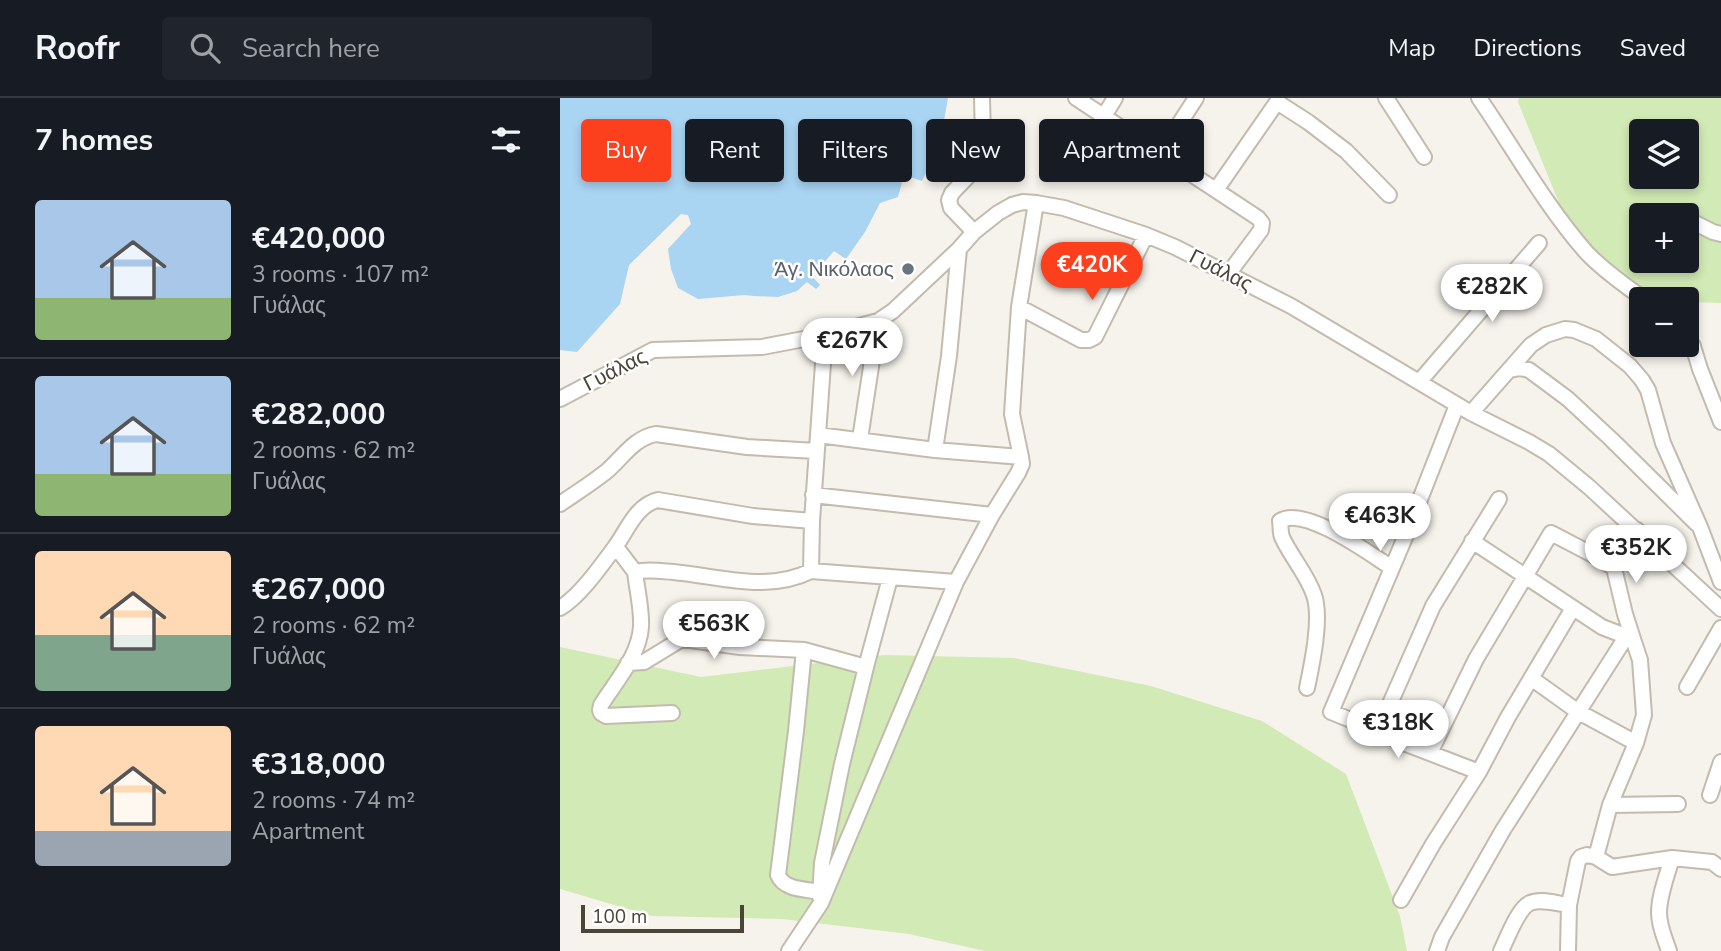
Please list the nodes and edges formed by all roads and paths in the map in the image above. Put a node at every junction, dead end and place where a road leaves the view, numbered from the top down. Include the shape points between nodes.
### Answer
1 (982, 98) edge
2 (1076, 98) edge
3 (1115, 98) edge
4 (1196, 98) edge
5 (1386, 98) edge
6 (1479, 98) edge
7 (1276, 99) edge
8 (1104, 116) junction
9 (1109, 119) edge
10 (1182, 119) edge
11 (1424, 157) dead end
12 (1204, 182) edge
13 (1216, 190) junction
14 (1388, 195) dead end
15 (1036, 203) junction
16 (1699, 225) edge
17 (974, 232) junction
18 (1146, 234) junction
19 (1721, 234) edge
20 (1539, 243) dead end
21 (959, 248) junction
22 (1229, 273) junction
23 (1629, 288) edge
24 (1019, 307) junction
25 (878, 321) junction
26 (825, 335) junction
27 (1696, 357) edge
28 (1510, 370) junction
29 (1419, 382) junction
30 (560, 399) edge
31 (1457, 405) junction
32 (1717, 405) edge
33 (1471, 413) junction
34 (1721, 422) edge
35 (818, 435) junction
36 (859, 439) junction
37 (935, 450) junction
38 (816, 451) junction
39 (1021, 457) junction
40 (813, 495) junction
41 (1499, 499) dead end
42 (560, 504) edge
43 (992, 515) junction
44 (812, 521) junction
45 (1700, 527) junction
46 (1637, 530) junction
47 (1472, 541) junction
48 (615, 547) junction
49 (1392, 568) junction
50 (1614, 568) junction
51 (811, 571) junction
52 (635, 572) junction
53 (1524, 576) junction
54 (890, 578) junction
55 (956, 582) junction
56 (1721, 584) edge
57 (1717, 605) edge
58 (560, 608) edge
59 (1573, 608) junction
60 (1721, 628) edge
61 (1630, 638) junction
62 (804, 650) junction
63 (628, 663) junction
64 (866, 667) junction
65 (1531, 678) junction
66 (1687, 687) dead end
67 (1307, 688) dead end
68 (1577, 711) junction
69 (672, 713) dead end
70 (1378, 731) junction
71 (1636, 743) junction
72 (1430, 753) junction
73 (1721, 762) edge
74 (1479, 772) junction
75 (1710, 795) dead end
76 (1678, 804) dead end
77 (1611, 805) junction
78 (1721, 848) edge
79 (1595, 857) junction
80 (1672, 858) junction
81 (1717, 866) edge
82 (820, 898) junction
83 (1401, 900) dead end
84 (1569, 905) junction
85 (791, 950) edge
86 (1437, 951) edge
87 (1502, 951) edge
88 (1568, 951) edge
89 (1669, 951) edge

1 - 17 street via 981,155 949,200
2 - 8 street
3 - 8 street
4 - 10 street
5 - 11 street
6 - 23 street via 1570,233
7 - 13 street
7 - 14 street via 1346,151
8 - 9 street
12 - 13 street
13 - 22 street via 1262,223
15 - 17 street, Γυάλας via 1012,205
15 - 18 street, Γυάλας
15 - 24 street
16 - 19 street
17 - 21 street, Γυάλας
18 - 22 street, Γυάλας
18 - 24 street via 1095,337 1080,340
20 - 29 street
21 - 25 street, Γυάλας
21 - 37 street
22 - 29 street, Γυάλας
24 - 39 street via 1012,414
25 - 26 street, Γυάλας
25 - 36 street
26 - 30 street, Γυάλας via 762,347 653,350
26 - 35 street
27 - 32 street
28 - 33 street
28 - 45 street via 1529,370 1567,399
28 - 45 street via 1531,345 1565,329 1596,339 1630,366 1648,390 1663,443
29 - 31 street, Γυάλας
31 - 33 street, Γυάλας
31 - 49 street
32 - 34 street
33 - 46 street, Γυάλας via 1549,454
35 - 36 street
35 - 38 street
36 - 37 street
37 - 39 street
38 - 40 street
38 - 42 street via 646,436
39 - 43 street via 1018,473
40 - 43 street
40 - 44 street
41 - 47 street
43 - 55 street
44 - 48 street via 658,500 643,507
44 - 51 street
45 - 56 street
46 - 50 street
46 - 57 street, Γυάλας
47 - 53 street
47 - 70 street via 1433,606
48 - 52 street
48 - 58 street via 575,597
49 - 67 street via 1318,523 1297,517 1280,521 1281,535 1300,566 1317,612
49 - 70 street via 1331,712
50 - 53 street via 1551,533
50 - 61 street
51 - 52 street via 788,580 748,583 655,570
51 - 54 street
52 - 63 street via 641,630
53 - 59 street
53 - 72 street
54 - 55 street
54 - 64 street
55 - 82 street
56 - 57 street
59 - 61 street
59 - 65 street
60 - 66 street
61 - 68 street
61 - 71 street via 1640,660 1644,715
62 - 63 street via 680,640 644,662
62 - 64 street
62 - 82 street via 778,875 789,887
63 - 69 street via 601,705 601,713
64 - 82 street via 822,863
65 - 68 street
65 - 74 street
68 - 71 street
68 - 86 street via 1503,830
70 - 72 street
71 - 77 street
72 - 74 street
73 - 75 street
74 - 83 street
76 - 77 street
77 - 79 street
78 - 81 street
79 - 80 street via 1612,867
79 - 84 street via 1581,856 1578,861
80 - 81 street
80 - 89 street via 1659,914
82 - 85 street
84 - 87 street via 1529,903 1522,908
84 - 88 street

